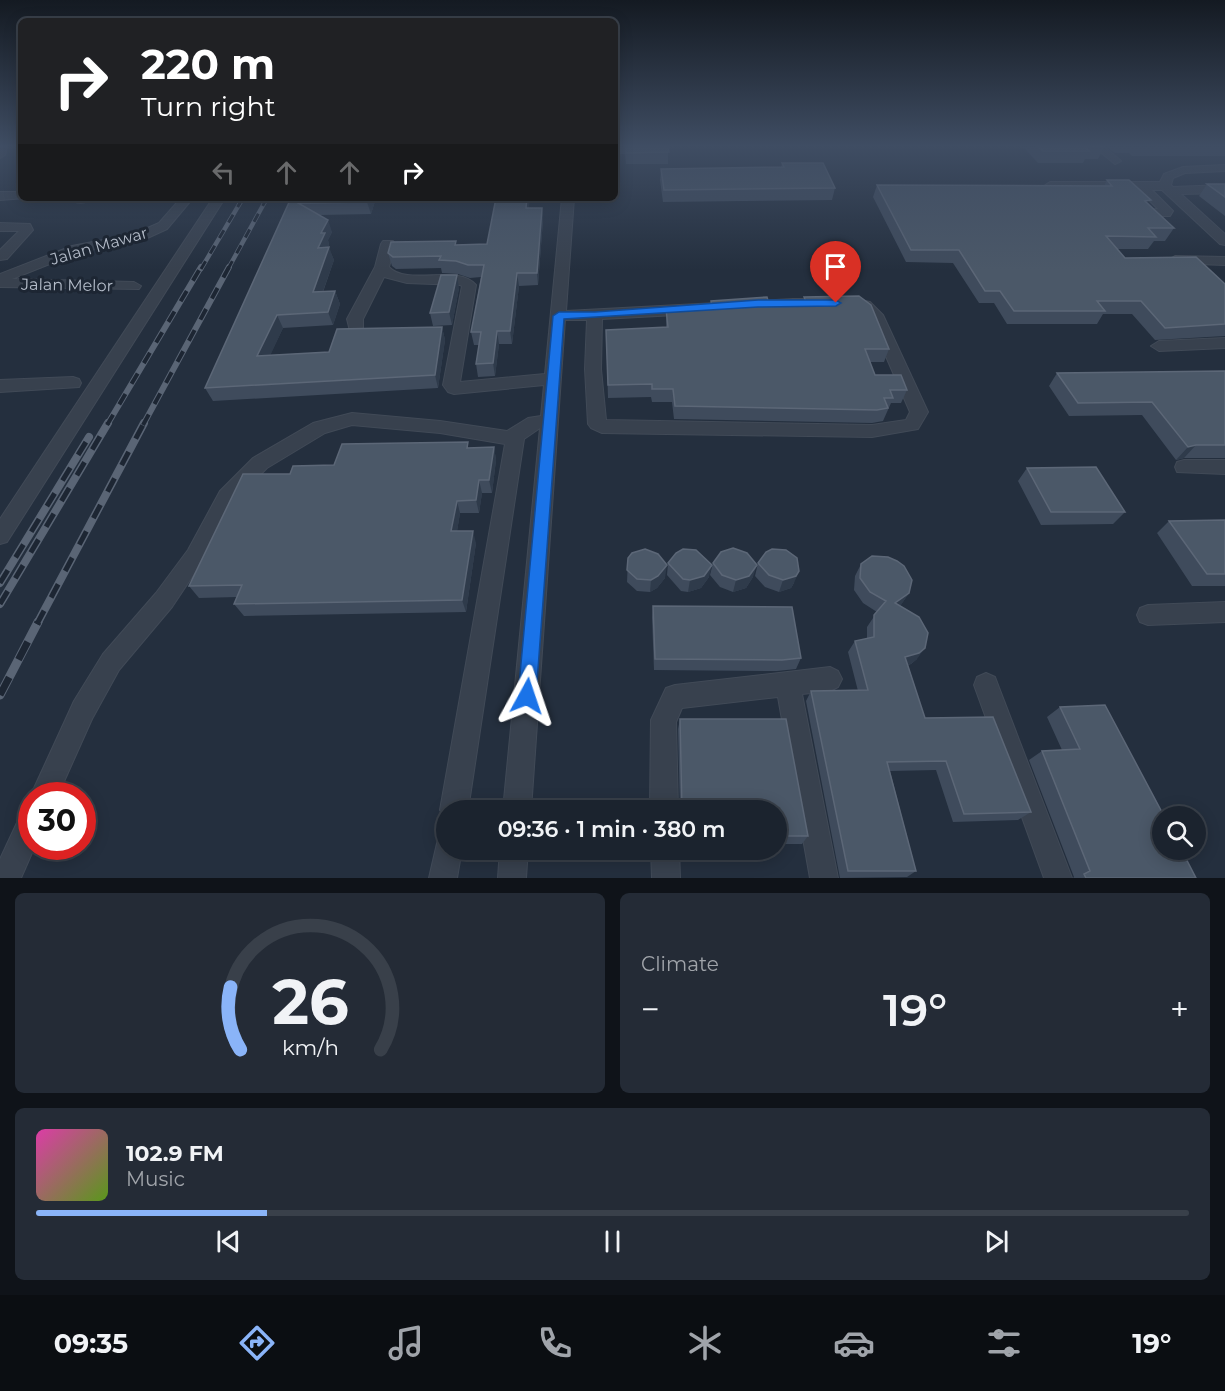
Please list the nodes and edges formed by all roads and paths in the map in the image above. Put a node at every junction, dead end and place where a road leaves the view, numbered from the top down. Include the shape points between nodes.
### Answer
1 (1144, 188) edge
2 (1158, 188) edge
3 (1167, 189) junction
4 (1225, 189) edge
5 (0, 196) edge
6 (18, 196) edge
7 (185, 201) edge
8 (217, 201) edge
9 (568, 201) edge
10 (1151, 213) edge
11 (0, 227) edge
12 (1225, 241) edge
13 (387, 244) dead end
14 (1, 256) edge
15 (1156, 260) edge
16 (1225, 261) edge
17 (31, 267) junction
18 (382, 267) junction
19 (0, 281) edge
20 (134, 286) dead end
21 (559, 316) junction
22 (595, 316) junction
23 (391, 335) edge
24 (1225, 344) edge
25 (1160, 346) dead end
26 (553, 380) junction
27 (73, 383) dead end
28 (0, 386) edge
29 (550, 422) junction
30 (515, 436) junction
31 (1185, 467) dead end
32 (1225, 467) edge
33 (0, 536) edge
34 (1225, 612) edge
35 (1148, 615) dead end
36 (830, 679) dead end
37 (788, 684) junction
38 (986, 685) dead end
39 (50, 782) edge
40 (456, 800) edge
41 (518, 800) edge
42 (664, 800) edge
43 (18, 852) edge
44 (446, 860) edge
45 (513, 860) edge
46 (665, 860) edge
47 (6, 878) edge
48 (444, 878) edge
49 (512, 878) edge
50 (666, 878) edge
51 (824, 878) edge
52 (1058, 878) edge

1 - 10 street via 1167,211
2 - 3 street
3 - 4 street
3 - 12 street
5 - 6 street
7 - 17 street, Jalan Mawar via 164,226 138,237 77,249
8 - 33 street
9 - 21 street
11 - 14 street via 27,230
13 - 18 street
14 - 17 street via 18,259
15 - 16 street
17 - 19 street, Jalan Mawar
18 - 23 street via 355,319 356,332
18 - 26 street via 386,273 407,279 464,281 469,285 454,332 454,388
19 - 20 street, Jalan Melor
21 - 22 street
21 - 26 street
22 - 22 street via 758,303 865,305 876,315 919,412 912,425 872,431 608,428 597,424
24 - 25 street
26 - 29 street
27 - 28 street
29 - 30 street via 534,422
29 - 41 street
30 - 39 street via 352,419 319,428 260,463 227,496 189,565 111,662 83,710
30 - 40 street
31 - 32 street
34 - 35 street
36 - 37 street
37 - 42 street via 675,697 663,720
37 - 51 street
38 - 52 street
43 - 47 street
44 - 48 street
45 - 49 street
46 - 50 street

